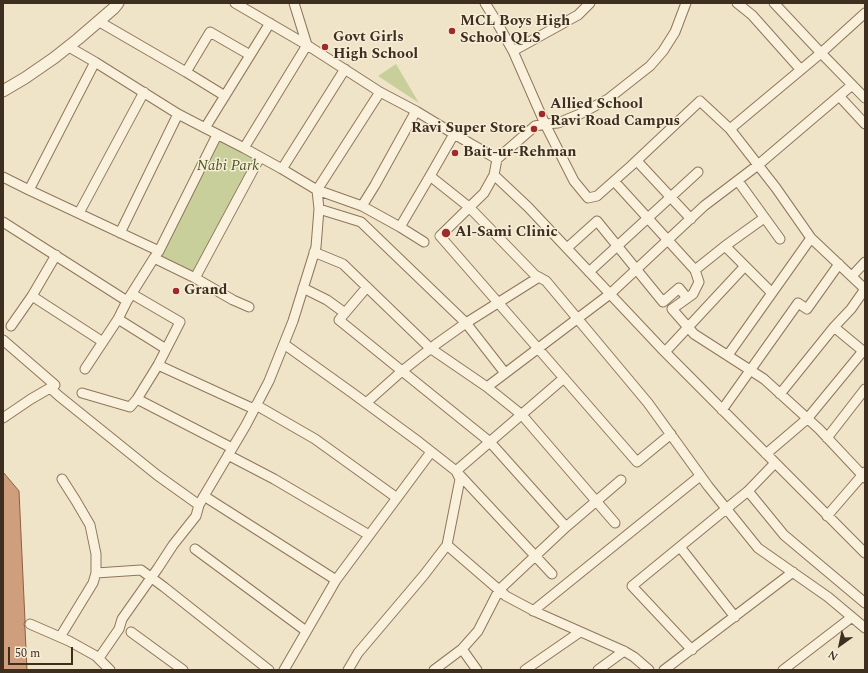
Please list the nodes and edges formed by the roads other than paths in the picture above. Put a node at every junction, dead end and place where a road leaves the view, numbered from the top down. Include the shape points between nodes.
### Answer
1 (118, 3) edge
2 (235, 3) edge
3 (294, 3) edge
4 (485, 3) edge
5 (590, 3) edge
6 (686, 3) edge
7 (737, 3) edge
8 (774, 3) edge
9 (864, 15) edge
10 (98, 21) junction
11 (270, 23) junction
12 (307, 45) junction
13 (68, 47) junction
14 (513, 51) junction
15 (821, 53) junction
16 (250, 55) junction
17 (95, 62) junction
18 (345, 70) junction
19 (801, 70) junction
20 (186, 72) junction
21 (852, 85) junction
22 (3, 91) edge
23 (144, 92) junction
24 (380, 92) junction
25 (225, 96) junction
26 (840, 97) junction
27 (865, 98) edge
28 (416, 111) junction
29 (178, 114) junction
30 (545, 124) junction
31 (865, 124) edge
32 (205, 128) junction
33 (730, 128) junction
34 (454, 134) junction
35 (217, 135) junction
36 (244, 148) junction
37 (260, 157) junction
38 (497, 159) junction
39 (637, 161) junction
40 (758, 166) junction
41 (282, 169) junction
42 (698, 172) dead end
43 (494, 175) junction
44 (430, 176) junction
45 (3, 177) edge
46 (614, 181) junction
47 (738, 181) junction
48 (29, 190) junction
49 (317, 190) junction
50 (670, 197) junction
51 (362, 206) junction
52 (469, 207) junction
53 (319, 209) junction
54 (79, 213) junction
55 (648, 218) junction
56 (764, 218) junction
57 (691, 219) junction
58 (3, 222) edge
59 (400, 227) junction
60 (120, 233) junction
61 (811, 238) junction
62 (780, 239) dead end
63 (668, 241) junction
64 (424, 242) dead end
65 (617, 246) junction
66 (725, 246) junction
67 (567, 248) junction
68 (314, 252) junction
69 (56, 255) junction
70 (156, 255) junction
71 (865, 262) edge
72 (839, 264) junction
73 (745, 266) junction
74 (636, 269) junction
75 (695, 270) junction
76 (589, 272) junction
77 (852, 276) junction
78 (539, 277) junction
79 (195, 278) junction
80 (367, 286) junction
81 (303, 288) junction
82 (772, 293) junction
83 (610, 294) junction
84 (32, 296) junction
85 (130, 297) junction
86 (687, 298) junction
87 (498, 302) junction
88 (249, 307) dead end
89 (345, 313) junction
90 (118, 318) junction
91 (578, 319) junction
92 (466, 323) junction
93 (11, 326) dead end
94 (688, 327) junction
95 (834, 327) junction
96 (3, 340) edge
97 (103, 342) junction
98 (284, 344) junction
99 (430, 348) junction
100 (538, 348) junction
101 (166, 349) junction
102 (665, 352) junction
103 (728, 355) junction
104 (158, 365) junction
105 (85, 369) dead end
106 (750, 370) junction
107 (402, 371) junction
108 (506, 373) junction
109 (564, 378) junction
110 (487, 387) junction
111 (50, 388) junction
112 (865, 389) edge
113 (82, 393) dead end
114 (780, 394) junction
115 (136, 399) junction
116 (366, 403) junction
117 (255, 407) junction
118 (722, 410) junction
119 (522, 415) junction
120 (3, 418) edge
121 (807, 418) junction
122 (671, 434) junction
123 (827, 438) junction
124 (490, 442) junction
125 (230, 452) junction
126 (431, 452) junction
127 (766, 454) junction
128 (774, 463) junction
129 (456, 471) junction
130 (864, 475) edge
131 (700, 476) junction
132 (62, 479) dead end
133 (621, 480) dead end
134 (748, 491) junction
135 (204, 496) junction
136 (397, 498) junction
137 (596, 501) junction
138 (199, 505) junction
139 (726, 509) junction
140 (827, 516) junction
141 (615, 524) dead end
142 (566, 527) junction
143 (369, 535) junction
144 (447, 545) junction
145 (680, 547) junction
146 (195, 549) dead end
147 (865, 553) edge
148 (535, 556) junction
149 (793, 572) junction
150 (96, 573) junction
151 (552, 574) dead end
152 (150, 577) junction
153 (336, 580) junction
154 (499, 590) junction
155 (865, 603) edge
156 (533, 611) junction
157 (735, 617) junction
158 (852, 617) junction
159 (30, 624) dead end
160 (865, 628) edge
161 (306, 631) junction
162 (131, 632) dead end
163 (580, 632) junction
164 (60, 637) junction
165 (462, 649) junction
166 (692, 650) junction
167 (624, 651) junction
168 (99, 658) junction
169 (110, 670) edge
170 (183, 670) edge
171 (269, 670) edge
172 (284, 670) edge
173 (348, 670) edge
174 (434, 670) edge
175 (477, 670) edge
176 (525, 670) edge
177 (598, 670) edge
178 (649, 670) edge
179 (664, 670) edge
180 (783, 670) edge

1 - 10 street
2 - 11 street
3 - 12 street
4 - 14 street
5 - 14 street via 578,15
6 - 30 street via 675,32 650,66 608,99 558,123
7 - 19 street via 752,15
8 - 15 street
9 - 15 street
10 - 13 street
10 - 20 street
11 - 12 street
11 - 16 street
12 - 18 street
12 - 36 street
13 - 17 street
13 - 22 street
14 - 30 street
15 - 19 street
15 - 21 street
16 - 20 street via 210,32
16 - 25 street
17 - 23 street
17 - 48 street
18 - 24 street
18 - 41 street
19 - 33 street
20 - 25 street
21 - 26 street
21 - 27 street
23 - 29 street
23 - 54 street
24 - 28 street
24 - 49 street
25 - 32 street
26 - 31 street
26 - 40 street
28 - 34 street
28 - 51 street
29 - 32 street
29 - 60 street
30 - 38 street via 535,126
30 - 46 street via 574,181 588,198 597,196
32 - 35 street
33 - 39 street via 700,101
33 - 40 street
34 - 38 street
34 - 44 street
35 - 36 street
35 - 70 street
36 - 37 street
37 - 41 street
37 - 79 street
38 - 43 street
39 - 46 street
39 - 50 street
40 - 47 street
40 - 61 street
41 - 49 street
42 - 50 street
43 - 52 street via 484,192
43 - 67 street
44 - 52 street
44 - 59 street
45 - 48 street
46 - 55 street
47 - 56 street
47 - 57 street
48 - 54 street
49 - 51 street
49 - 53 street
50 - 55 street
50 - 57 street
51 - 59 street
52 - 78 street
52 - 87 street via 440,236
53 - 68 street
53 - 92 street via 361,222
54 - 60 street
55 - 63 street
55 - 65 street
56 - 62 street
56 - 66 street
57 - 63 street
58 - 69 street
59 - 64 street
60 - 70 street
61 - 72 street
61 - 82 street
63 - 74 street
63 - 75 street
65 - 67 street via 597,221
65 - 74 street
65 - 76 street
66 - 73 street
66 - 75 street
67 - 76 street
68 - 80 street via 343,264
68 - 81 street
69 - 84 street
69 - 85 street
70 - 79 street
70 - 85 street
71 - 77 street
72 - 77 street
72 - 106 street via 807,309 798,303
73 - 82 street
73 - 94 street
74 - 83 street
74 - 86 street via 663,302 679,288
75 - 86 street via 700,282 693,294
76 - 83 street
77 - 95 street via 865,288 851,309
78 - 87 street
78 - 91 street via 546,281
79 - 88 street
80 - 89 street
80 - 99 street
81 - 89 street
81 - 98 street
82 - 103 street
83 - 91 street
83 - 102 street
84 - 93 street
84 - 97 street
85 - 90 street
85 - 101 street via 180,322
86 - 94 street via 672,308
87 - 92 street
87 - 100 street
89 - 107 street via 338,320
90 - 97 street
90 - 101 street
91 - 100 street
91 - 122 street via 648,402
92 - 99 street
92 - 108 street
94 - 102 street
94 - 103 street via 694,334
95 - 114 street
95 - 121 street via 863,351
96 - 111 street via 55,385
97 - 105 street
98 - 116 street
98 - 117 street
99 - 107 street
99 - 110 street
100 - 108 street
100 - 109 street
101 - 104 street
102 - 118 street
103 - 106 street
104 - 115 street
104 - 117 street
106 - 114 street
106 - 118 street
107 - 116 street
107 - 124 street
108 - 110 street
109 - 119 street
109 - 122 street via 637,462
110 - 119 street
111 - 120 street
111 - 138 street via 157,475
112 - 123 street
113 - 115 street via 130,407
114 - 121 street
115 - 125 street
116 - 126 street
117 - 125 street
117 - 136 street via 315,438
118 - 127 street
119 - 124 street
119 - 137 street
121 - 123 street
121 - 127 street
122 - 131 street
123 - 130 street
124 - 129 street
124 - 142 street
125 - 135 street
125 - 143 street
126 - 129 street
126 - 136 street
127 - 128 street
128 - 134 street
128 - 140 street
129 - 144 street via 460,479
129 - 148 street
130 - 140 street
131 - 139 street
131 - 156 street
132 - 150 street via 90,525 96,554
133 - 137 street
134 - 139 street
134 - 155 street via 784,535
135 - 138 street
135 - 153 street
136 - 143 street
137 - 141 street
137 - 142 street
138 - 152 street via 196,516
139 - 145 street
139 - 149 street via 758,548
140 - 147 street
142 - 148 street
143 - 153 street
144 - 154 street
144 - 173 street via 358,653
145 - 157 street
145 - 166 street via 632,586
146 - 161 street
148 - 151 street
148 - 154 street
149 - 157 street
149 - 158 street
150 - 152 street via 141,570
150 - 164 street via 93,583
152 - 168 street
152 - 171 street
153 - 161 street
154 - 156 street
154 - 165 street via 478,631
156 - 163 street
157 - 166 street
158 - 160 street
158 - 180 street
159 - 164 street
161 - 172 street
162 - 170 street
163 - 167 street
163 - 176 street
164 - 168 street
165 - 174 street
165 - 175 street
166 - 179 street
167 - 177 street
167 - 178 street
168 - 169 street

